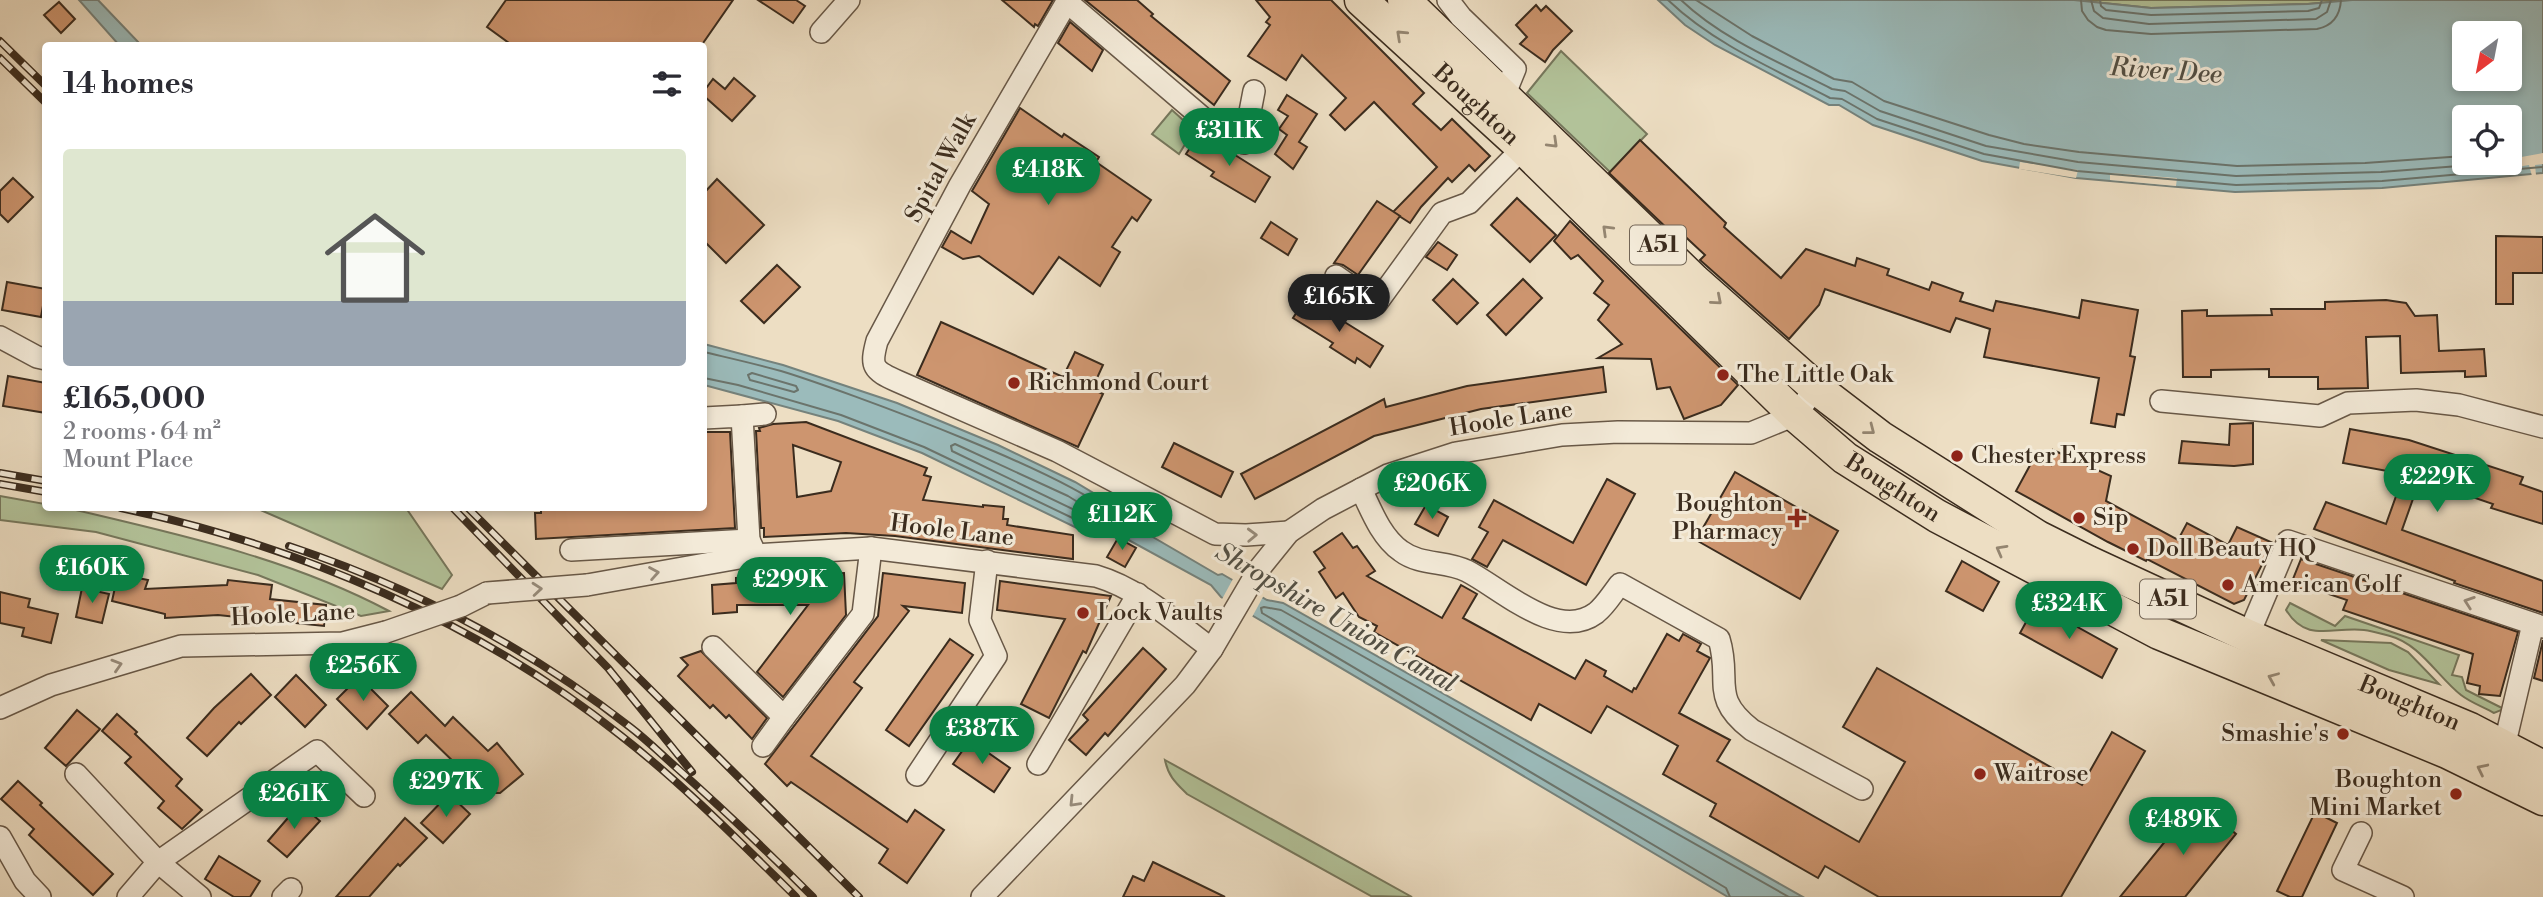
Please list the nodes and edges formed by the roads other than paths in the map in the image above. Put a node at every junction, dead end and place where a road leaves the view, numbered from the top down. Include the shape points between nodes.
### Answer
1 (849, 0) edge
2 (1361, 0) edge
3 (1404, 0) edge
4 (1448, 0) edge
5 (1067, 1) edge
6 (821, 32) dead end
7 (1254, 91) dead end
8 (1504, 96) junction
9 (1523, 148) junction
10 (1336, 276) dead end
11 (0, 337) edge
12 (42, 358) edge
13 (1816, 388) junction
14 (2161, 401) dead end
15 (765, 414) dead end
16 (1795, 415) junction
17 (743, 416) junction
18 (707, 418) edge
19 (2543, 427) edge
20 (1361, 489) junction
21 (1289, 532) junction
22 (753, 547) junction
23 (871, 548) junction
24 (571, 550) dead end
25 (987, 561) junction
26 (1138, 594) junction
27 (2538, 626) edge
28 (2248, 636) junction
29 (713, 647) dead end
30 (1212, 649) junction
31 (0, 708) edge
32 (784, 717) junction
33 (763, 746) dead end
34 (2504, 747) junction
35 (1038, 764) dead end
36 (2543, 766) edge
37 (76, 774) dead end
38 (917, 775) dead end
39 (1862, 789) dead end
40 (363, 796) dead end
41 (2543, 799) edge
42 (2361, 833) dead end
43 (0, 837) edge
44 (158, 862) junction
45 (40, 897) edge
46 (128, 897) edge
47 (200, 897) edge
48 (982, 897) edge
49 (2403, 897) edge

1 - 6 street
9 -> 2 highway, Boughton / A51
3 - 8 highway, Boughton / A51
4 - 8 street via 1515,69
5 - 7 street via 1204,119 1244,143
5 -> 21 street, Spital Walk via 960,185 877,341 874,366 897,381 1069,457 1215,534
8 -> 13 highway, Boughton / A51 via 1694,280
9 - 10 street via 1469,203 1442,213 1376,304
16 -> 9 highway, Boughton / A51
11 - 12 street
13 - 16 street, Hoole Lane
13 -> 28 highway, Boughton / A51 via 1880,437 2038,537
14 - 19 street via 2320,416 2348,403 2416,400 2459,405
15 - 17 street
16 - 20 street, Hoole Lane via 1751,433 1618,432 1498,444 1419,463
41 -> 16 highway, Boughton / A51 via 2447,752 2159,633 1937,516 1845,458
17 - 18 street
17 - 22 street
20 - 21 street, Hoole Lane
20 - 39 street via 1400,551 1423,562 1465,570 1549,619 1569,623 1594,615 1620,584 1719,639 1726,703 1738,719
21 - 30 street, Hoole Lane via 1256,574
22 - 23 street, Hoole Lane
22 - 24 street, Hoole Lane
31 -> 22 street, Hoole Lane, bridge via 51,685 181,646 343,643 461,606 487,593 587,585
23 - 25 street, Hoole Lane
23 - 32 street via 863,614
25 - 26 street, Hoole Lane via 1096,576
25 - 38 street via 980,620 996,656
26 - 30 street, Hoole Lane
26 - 35 street
27 -> 28 street via 2288,541
27 - 34 street
28 - 34 highway, Boughton / A51
29 - 32 street
30 -> 48 street via 1122,753
32 - 33 street
34 - 36 highway, Boughton / A51
37 - 44 street
40 - 44 street via 317,751
42 - 49 street via 2343,870
43 - 45 street via 25,881
44 - 46 street
44 - 47 street

